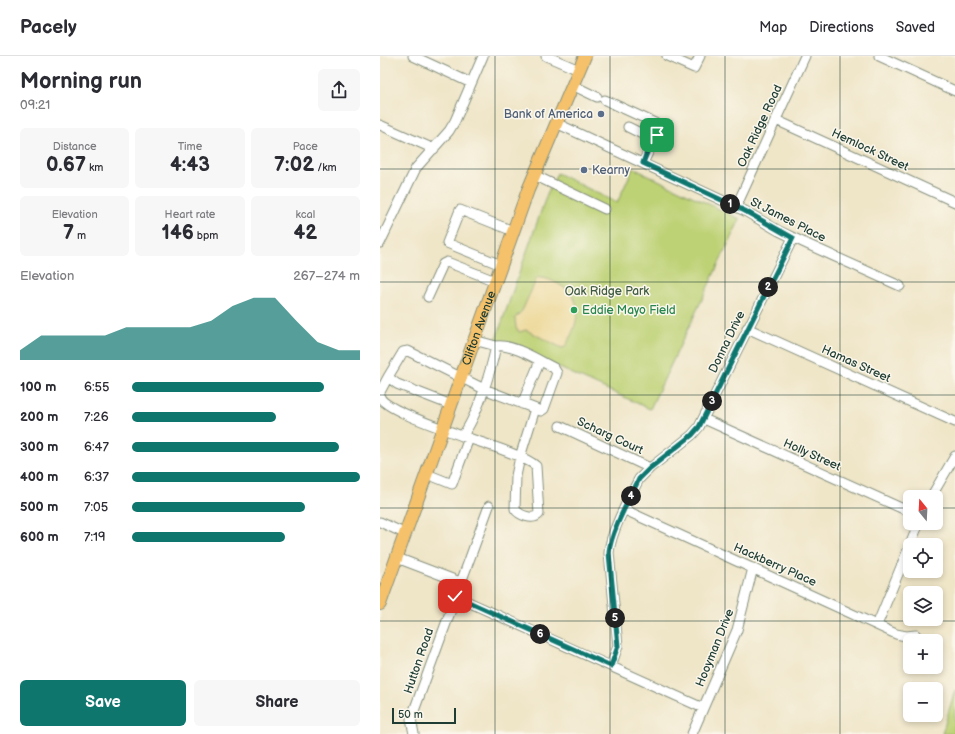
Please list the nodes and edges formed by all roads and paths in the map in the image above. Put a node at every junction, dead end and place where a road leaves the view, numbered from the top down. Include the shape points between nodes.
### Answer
1 (412, 56) edge
2 (483, 56) edge
3 (546, 56) edge
4 (585, 56) edge
5 (667, 56) edge
6 (700, 56) edge
7 (805, 56) edge
8 (879, 56) edge
9 (579, 70) junction
10 (471, 83) junction
11 (572, 85) junction
12 (955, 91) edge
13 (776, 120) junction
14 (556, 123) junction
15 (380, 124) edge
16 (628, 127) dead end
17 (656, 138) junction
18 (434, 149) junction
19 (643, 163) junction
20 (534, 175) junction
21 (955, 202) edge
22 (736, 207) junction
23 (605, 209) dead end
24 (384, 224) edge
25 (513, 231) junction
26 (793, 238) junction
27 (380, 243) edge
28 (501, 265) junction
29 (495, 281) junction
30 (900, 286) dead end
31 (428, 297) dead end
32 (747, 328) junction
33 (474, 340) junction
34 (496, 346) junction
35 (540, 361) junction
36 (388, 377) junction
37 (461, 378) junction
38 (484, 389) junction
39 (380, 392) edge
40 (380, 397) edge
41 (522, 404) junction
42 (451, 405) junction
43 (536, 409) junction
44 (704, 419) junction
45 (955, 422) edge
46 (560, 426) dead end
47 (443, 428) junction
48 (465, 437) junction
49 (955, 456) edge
50 (520, 457) junction
51 (650, 468) junction
52 (427, 474) junction
53 (935, 490) edge
54 (489, 506) dead end
55 (903, 509) edge
56 (625, 510) junction
57 (380, 522) edge
58 (916, 530) edge
59 (406, 534) junction
60 (397, 558) junction
61 (753, 568) junction
62 (460, 582) junction
63 (455, 596) junction
64 (380, 604) edge
65 (878, 625) junction
66 (903, 635) edge
67 (611, 666) junction
68 (703, 708) junction
69 (414, 734) edge
70 (692, 734) edge

1 - 10 street
2 - 10 street
3 - 9 street
4 - 9 main road, Clifton Avenue
5 - 6 street via 694,68
7 - 13 street, Oak Ridge Road
8 - 12 street
9 - 11 main road, Clifton Avenue
10 - 18 street via 455,121
11 - 14 main road, Clifton Avenue
11 - 17 street via 657,124 659,130
13 - 21 street, Hemlock Street
13 - 22 street, Oak Ridge Road
14 - 19 street, St James Place
14 - 20 main road, Clifton Avenue
15 - 18 street
16 - 17 street
17 - 19 street
18 - 24 street via 416,168
19 - 22 street, St James Place
20 - 23 street
20 - 25 main road, Clifton Avenue
22 - 26 street, St James Place
24 - 27 street
25 - 28 main road, Clifton Avenue
25 - 28 street via 460,210 447,243
26 - 30 street, St James Place
26 - 32 street, Donna Drive
28 - 29 main road, Clifton Avenue
29 - 31 street via 446,262
29 - 33 main road, Clifton Avenue
32 - 44 street, Donna Drive
32 - 45 street, Hamas Street
33 - 34 street
33 - 37 main road, Clifton Avenue
34 - 35 street via 515,349
34 - 38 street
35 - 41 street
35 - 43 street via 554,368 557,373 544,410
36 - 37 street via 397,359 403,352 408,351
36 - 39 street
36 - 42 street via 397,384
37 - 38 street
37 - 42 main road, Clifton Avenue
38 - 41 street
38 - 48 street
40 - 47 street via 382,402 397,410
41 - 43 street
42 - 47 main road, Clifton Avenue
43 - 50 street
44 - 51 street, Donna Drive via 692,435
44 - 55 street, Holly Street
46 - 51 street, Scharg Court
47 - 48 street
47 - 52 main road, Clifton Avenue
48 - 50 street
48 - 52 street via 452,484
49 - 53 street
50 - 50 street via 536,466 539,514 537,517 530,518 515,509 516,476
51 - 56 street, Donna Drive via 639,479
52 - 59 main road, Clifton Avenue
54 - 62 street, Hutton Road
56 - 61 street, Hackberry Place
56 - 67 street, Donna Drive via 609,544 618,646
57 - 59 street
58 - 65 street
59 - 60 main road, Clifton Avenue
60 - 62 street
60 - 64 main road, Clifton Avenue
61 - 65 street, Hackberry Place
61 - 68 street, Hooyman Drive via 737,630
62 - 63 street, Hutton Road
63 - 67 street
63 - 69 street, Hutton Road via 411,719
65 - 66 street, Hackberry Place
67 - 68 street
68 - 70 street, Hooyman Drive

